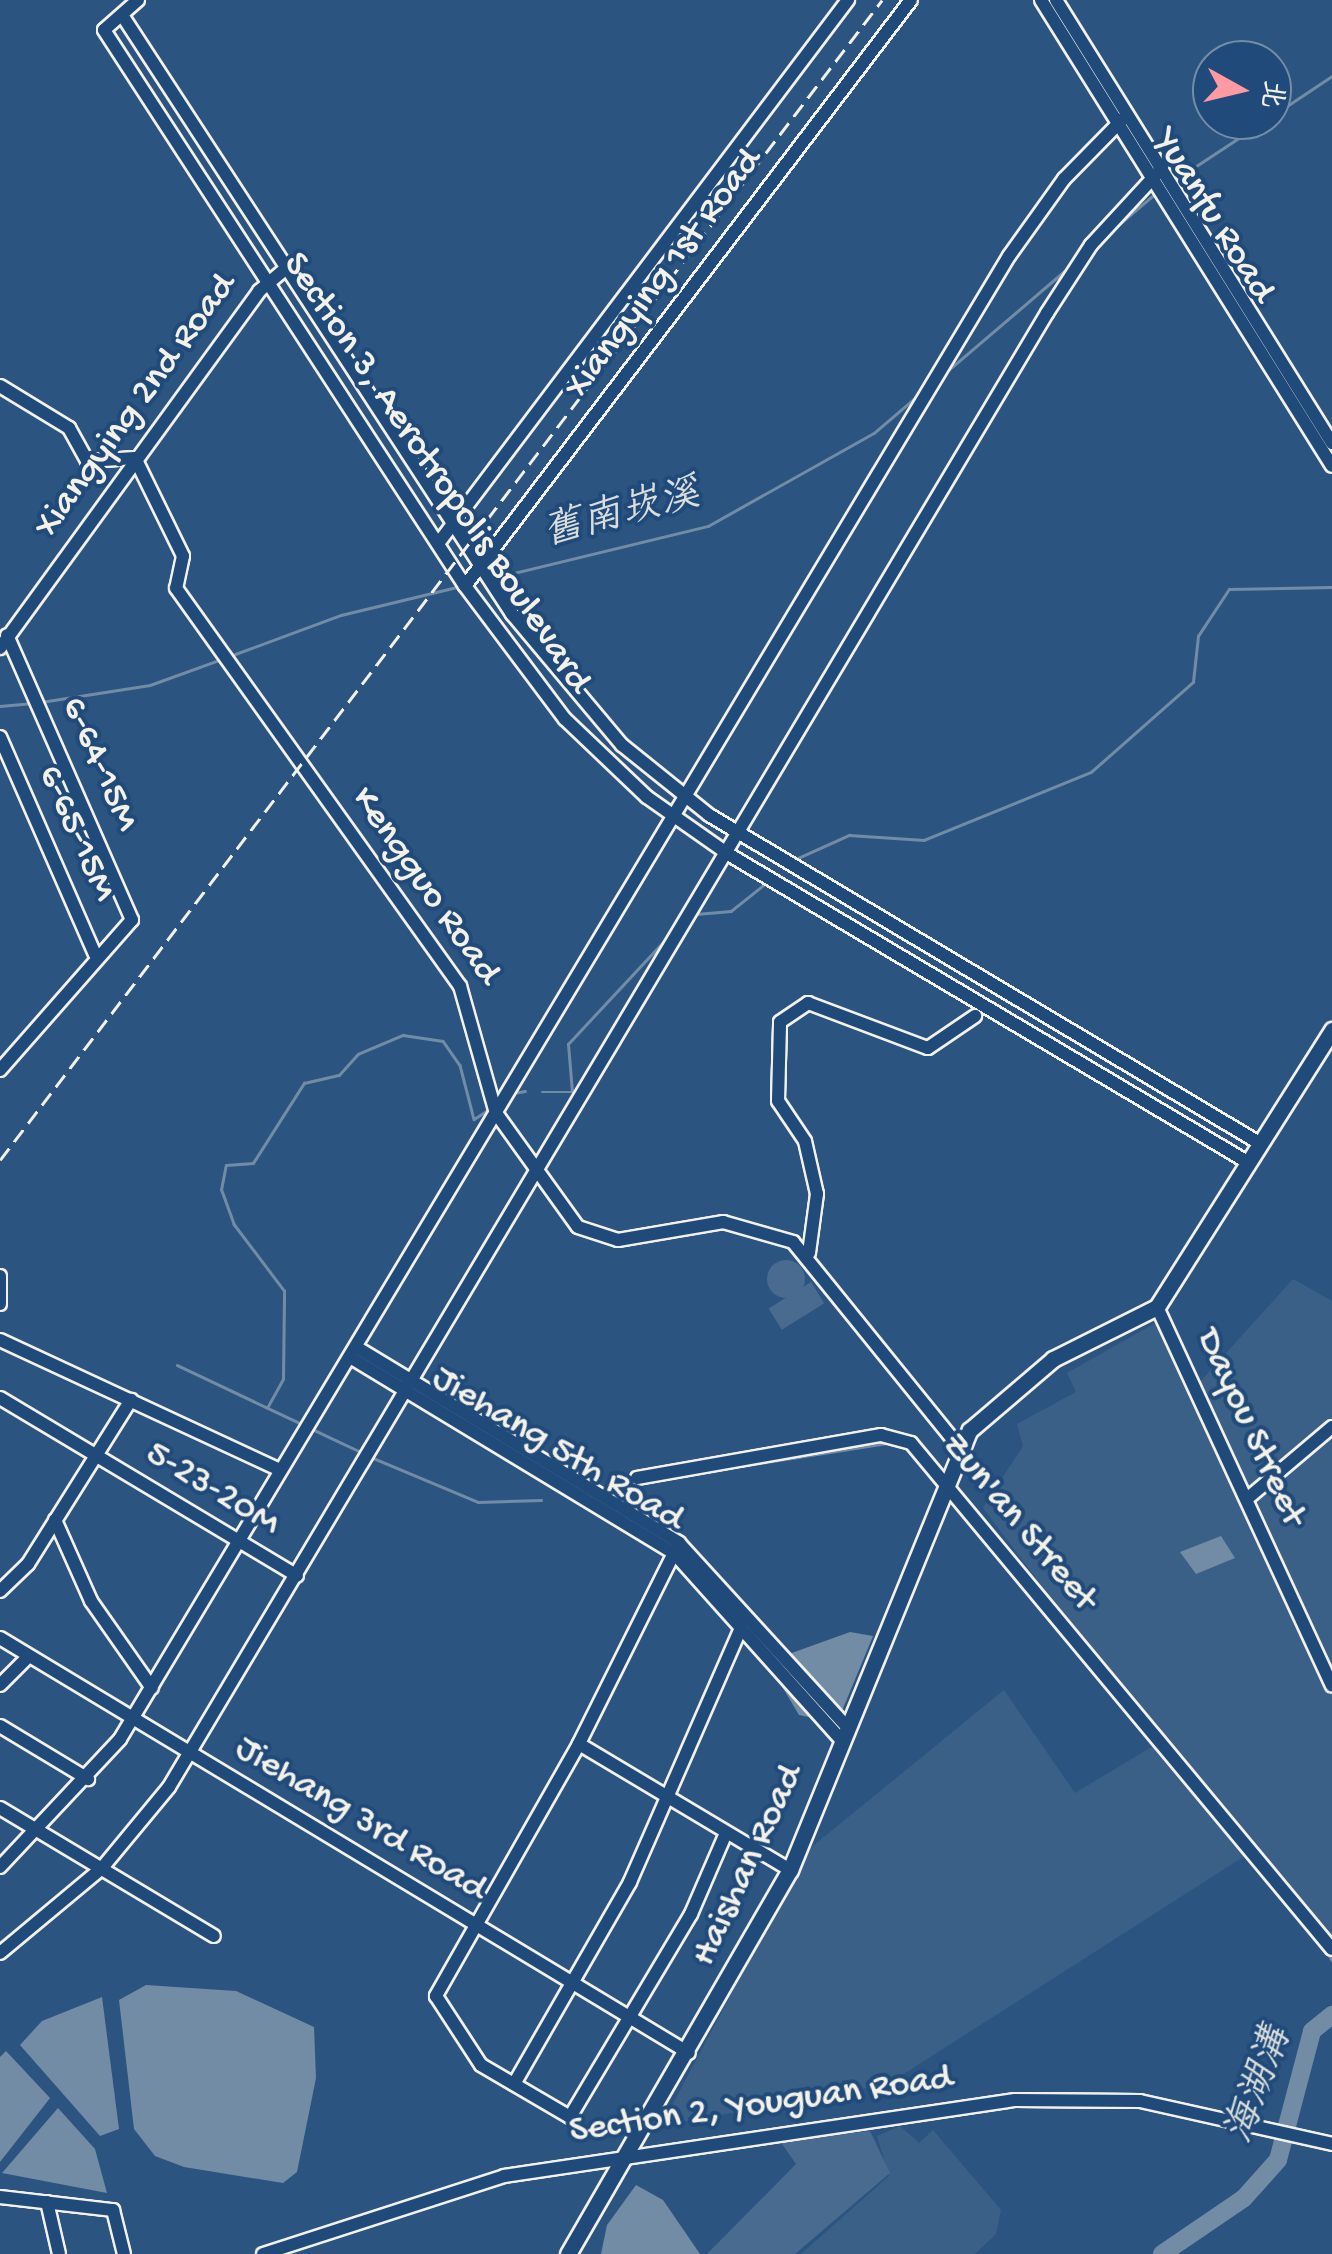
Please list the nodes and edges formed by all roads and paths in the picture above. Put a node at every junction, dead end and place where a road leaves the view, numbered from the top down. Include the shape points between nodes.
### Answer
1 (138, 0) edge
2 (848, 0) edge
3 (911, 0) edge
4 (1041, 0) edge
5 (1056, 0) edge
6 (122, 16) junction
7 (1122, 119) junction
8 (1157, 172) junction
9 (286, 268) junction
10 (268, 282) junction
11 (0, 386) edge
12 (1332, 443) edge
13 (135, 458) junction
14 (1332, 466) edge
15 (451, 520) junction
16 (440, 541) junction
17 (480, 565) junction
18 (465, 586) junction
19 (2, 642) edge
20 (0, 737) edge
21 (685, 798) junction
22 (673, 817) junction
23 (740, 834) junction
24 (728, 854) junction
25 (95, 954) junction
26 (975, 1016) dead end
27 (1332, 1030) edge
28 (0, 1070) edge
29 (496, 1113) junction
30 (1261, 1144) junction
31 (1249, 1163) junction
32 (536, 1172) junction
33 (810, 1253) junction
34 (0, 1276) edge
35 (3, 1298) edge
36 (1157, 1306) junction
37 (0, 1340) edge
38 (353, 1352) junction
39 (408, 1387) junction
40 (0, 1398) edge
41 (131, 1400) junction
42 (1332, 1427) edge
43 (960, 1448) junction
44 (96, 1455) junction
45 (280, 1470) junction
46 (637, 1478) dead end
47 (948, 1484) junction
48 (1248, 1498) junction
49 (55, 1520) junction
50 (239, 1541) junction
51 (677, 1548) junction
52 (297, 1576) junction
53 (0, 1591) edge
54 (740, 1628) junction
55 (0, 1638) edge
56 (29, 1656) junction
57 (0, 1685) edge
58 (1332, 1686) edge
59 (152, 1688) junction
60 (133, 1718) junction
61 (0, 1726) edge
62 (845, 1735) junction
63 (580, 1744) junction
64 (190, 1753) junction
65 (88, 1779) junction
66 (666, 1797) junction
67 (0, 1808) edge
68 (40, 1833) junction
69 (726, 1834) junction
70 (0, 1866) edge
71 (102, 1868) junction
72 (790, 1870) junction
73 (476, 1924) junction
74 (214, 1936) dead end
75 (1332, 1949) edge
76 (0, 1954) edge
77 (574, 1982) junction
78 (631, 2016) junction
79 (690, 2053) junction
80 (514, 2084) junction
81 (1332, 2144) edge
82 (630, 2156) junction
83 (0, 2197) edge
84 (47, 2202) junction
85 (59, 2254) edge
86 (124, 2254) edge
87 (263, 2254) edge
88 (568, 2254) edge

1 - 6 street
2 - 15 street, Xiangying 1st Road
3 - 17 street, Xiangying 1st Road
4 - 7 street, Yuanfu Road
5 - 7 street, Yuanfu Road
6 - 9 street, Section 3, Aerotropolis Boulevard
6 - 10 street, Section 3, Aerotropolis Boulevard via 104,30
7 - 8 street, Yuanfu Road
7 - 21 street via 1009,256
8 - 12 street, Yuanfu Road
8 - 14 street, Yuanfu Road
8 - 23 street via 1070,275
9 - 10 street, Xiangying 2nd Road
9 - 15 street, Section 3, Aerotropolis Boulevard
10 - 13 street, Xiangying 2nd Road
10 - 16 street, Section 3, Aerotropolis Boulevard
11 - 13 street via 69,428 88,460
13 - 19 street, Xiangying 2nd Road
13 - 29 street, Kengguo Road via 182,556 176,588 460,986
15 - 16 street, Xiangying 1st Road
15 - 17 street, Section 3, Aerotropolis Boulevard
16 - 18 street, Section 3, Aerotropolis Boulevard
17 - 18 street, Xiangying 1st Road
17 - 21 street, Section 3, Aerotropolis Boulevard via 579,699
18 - 22 street, Section 3, Aerotropolis Boulevard via 565,719
19 - 25 street, 6-64-15M via 132,920
20 - 25 street, 6-65-15M
21 - 22 street
21 - 23 street, Section 3, Aerotropolis Boulevard
22 - 24 street, Section 3, Aerotropolis Boulevard
22 - 29 street
23 - 24 street
23 - 30 street, Section 3, Aerotropolis Boulevard
24 - 31 street, Section 3, Aerotropolis Boulevard
24 - 32 street
25 - 28 street
26 - 33 street via 928,1048 808,1004 780,1022 778,1100 805,1141 817,1194
27 - 30 main road
29 - 32 street, Kengguo Road
29 - 38 street
30 - 31 main road
31 - 36 main road
32 - 33 street, Kengguo Road via 595,1238 723,1222
32 - 39 street
33 - 43 street
34 - 35 street
36 - 43 main road via 1010,1389
36 - 48 street, Dayou Street
37 - 41 street
38 - 39 street, Jiehang 5th Road
38 - 45 street
39 - 51 street, Jiehang 5th Road
39 - 52 street
40 - 44 street, 5-23-20M
41 - 44 street
41 - 45 street
42 - 48 street
43 - 47 main road, Haishan Road
44 - 49 street
44 - 50 street, 5-23-20M
45 - 50 street
46 - 47 street, Zun'an Street via 881,1435 911,1443
47 - 62 main road, Haishan Road
47 - 75 street, Zun'an Street
48 - 58 street, Dayou Street
49 - 53 street
49 - 59 street via 91,1600
50 - 52 street, 5-23-20M
50 - 59 street
51 - 54 street, Jiehang 5th Road
51 - 62 street, Jiehang 5th Road
51 - 63 street
52 - 64 street
54 - 62 street, Jiehang 5th Road
54 - 66 street
55 - 56 street, Jiehang 3rd Road
56 - 57 street
56 - 60 street, Jiehang 3rd Road
59 - 60 street
60 - 64 street, Jiehang 3rd Road
60 - 65 street
61 - 65 street
62 - 72 main road, Haishan Road
63 - 66 street
63 - 73 street
64 - 71 street
64 - 73 street, Jiehang 3rd Road
65 - 68 street
66 - 69 street
66 - 77 street
67 - 68 street
68 - 70 street
68 - 71 street
69 - 72 street
69 - 78 street
71 - 74 street
71 - 76 street
72 - 79 main road, Haishan Road
73 - 77 street, Jiehang 3rd Road
73 - 80 street via 436,1996 481,2065
77 - 78 street, Jiehang 3rd Road
77 - 80 street
78 - 79 street, Jiehang 3rd Road
78 - 80 street via 570,2117
79 - 82 main road, Haishan Road
81 - 82 street, Section 2, Youguan Road via 1088,2097
82 - 87 street, Section 2, Youguan Road via 474,2183
82 - 88 main road, Haishan Road
83 - 84 street
84 - 85 street
84 - 86 street via 113,2210

